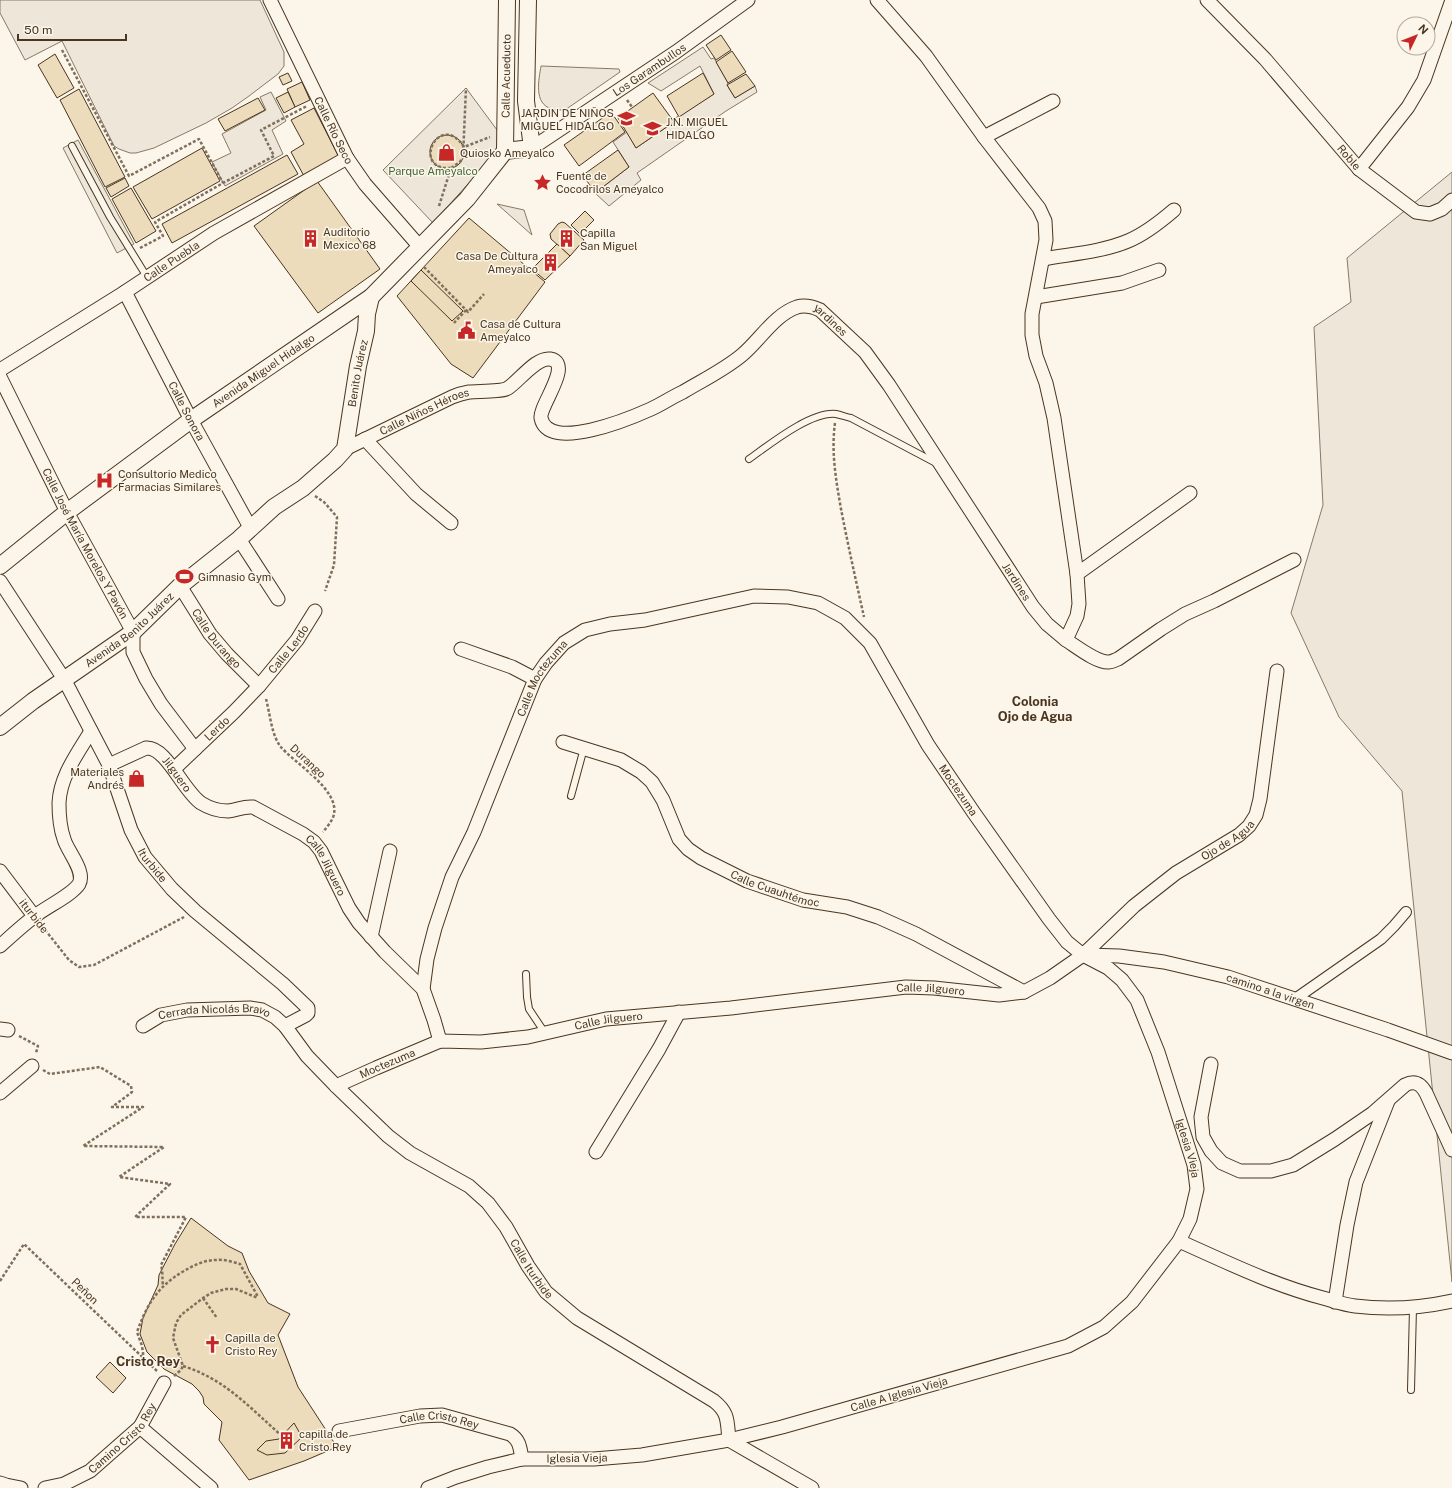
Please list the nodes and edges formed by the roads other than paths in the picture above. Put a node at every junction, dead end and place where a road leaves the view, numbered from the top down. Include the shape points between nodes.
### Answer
1 (270, 0) edge
2 (507, 0) edge
3 (528, 0) edge
4 (748, 0) edge
5 (878, 0) edge
6 (1207, 0) edge
7 (1452, 0) edge
8 (1054, 102) dead end
9 (984, 137) junction
10 (72, 146) dead end
11 (532, 148) junction
12 (505, 151) junction
13 (347, 158) junction
14 (1359, 169) junction
15 (1452, 200) edge
16 (1174, 210) dead end
17 (420, 247) junction
18 (1043, 259) junction
19 (1159, 270) dead end
20 (147, 277) junction
21 (125, 292) junction
22 (1036, 296) junction
23 (371, 297) junction
24 (0, 370) edge
25 (0, 377) edge
26 (507, 389) joint
27 (191, 420) junction
28 (365, 439) junction
29 (345, 449) junction
30 (749, 459) dead end
31 (943, 467) junction
32 (1190, 494) dead end
33 (67, 512) junction
34 (451, 523) dead end
35 (245, 534) junction
36 (1294, 560) dead end
37 (0, 566) edge
38 (1077, 574) junction
39 (0, 581) edge
40 (180, 586) junction
41 (278, 599) dead end
42 (314, 611) dead end
43 (845, 618) joint
44 (133, 632) junction
45 (1066, 640) junction
46 (460, 649) dead end
47 (1277, 671) dead end
48 (64, 679) junction
49 (535, 679) junction
50 (259, 686) junction
51 (0, 728) edge
52 (91, 731) junction
53 (563, 742) dead end
54 (584, 748) junction
55 (195, 749) junction
56 (108, 765) junction
57 (174, 769) junction
58 (571, 796) dead end
59 (246, 806) joint
60 (390, 851) dead end
61 (0, 871) edge
62 (1406, 912) dead end
63 (34, 916) junction
64 (371, 937) junction
65 (0, 946) edge
66 (1083, 955) junction
67 (526, 974) dead end
68 (423, 989) junction
69 (1024, 992) junction
70 (1295, 999) junction
71 (679, 1012) junction
72 (143, 1026) dead end
73 (285, 1026) junction
74 (545, 1033) junction
75 (440, 1041) junction
76 (1452, 1053) edge
77 (1211, 1064) dead end
78 (32, 1066) road end
79 (336, 1086) junction
80 (0, 1092) edge
81 (1389, 1099) junction
82 (1452, 1150) edge
83 (596, 1152) dead end
84 (1179, 1241) junction
85 (1452, 1301) edge
86 (1335, 1302) junction
87 (1413, 1308) junction
88 (1068, 1346) joint
89 (164, 1382) road end
90 (1411, 1390) dead end
91 (140, 1427) junction
92 (339, 1431) dead end
93 (729, 1440) junction
94 (522, 1459) junction
95 (0, 1483) edge
96 (21, 1488) edge
97 (45, 1488) edge
98 (211, 1488) edge
99 (428, 1488) edge
100 (812, 1488) edge

1 - 13 street, Calle Río Seco
2 - 12 street, Calle Acueducto
3 - 11 street, Calle Acueducto via 526,101
4 - 11 street, Los Garambullos via 676,52
5 - 9 street via 926,56
6 - 14 street, Roble via 1266,59
7 - 14 street, Roble via 1424,80 1408,107
8 - 9 street
9 - 18 street via 1039,208 1045,222
10 - 20 lane via 110,217
11 - 12 street, Los Garambullos
12 - 17 street, Avenida Miguel Hidalgo via 467,199
13 - 17 street, Calle Río Seco via 365,184
13 - 20 street, Calle Puebla via 214,233
14 - 15 street via 1416,212 1430,214 1442,209
16 - 18 street via 1157,224 1127,241 1096,250
17 - 23 street, Avenida Miguel Hidalgo
18 - 22 street
19 - 22 street via 1122,283
20 - 21 street, Calle Puebla
21 - 24 street, Calle Puebla
21 - 27 street, Calle Sonora
22 - 38 street via 1032,314 1032,335 1054,418
23 - 27 street, Avenida Miguel Hidalgo
23 - 29 street, Benito Juárez
25 - 33 street, Calle José María Morelos Y Pavón
26 - 28 street, Calle Niños Héroes via 468,392 452,397
26 - 31 street, Jardines via 540,362 549,359 559,368 558,377 543,406 541,416 544,425 552,432 564,434 592,430 652,409 720,371 788,312 798,307 811,307 824,313 865,352
27 - 33 street, Avenida Miguel Hidalgo
27 - 35 street, Calle Sonora
28 - 29 street, Calle Niños Héroes
28 - 34 street via 416,494
29 - 35 street, Avenida Benito Juárez via 304,488 274,507
30 - 31 lane via 809,420 836,414 851,418
31 - 45 street, Jardines via 1033,607 1047,624
32 - 38 street
33 - 37 street, Avenida Miguel Hidalgo
33 - 44 street, Calle José María Morelos Y Pavón
35 - 40 street, Avenida Benito Juárez
35 - 41 street, Calle Sonora
36 - 45 street, Jardines via 1214,602 1185,614 1110,662 1096,659
38 - 45 street via 1079,604 1077,616
39 - 48 street, Iturbide
40 - 44 street, Avenida Benito Juárez
40 - 50 street, Calle Durango via 210,634
42 - 50 street, Calle Lerdo via 297,640
43 - 49 street, Calle Moctezuma via 818,603 788,597 754,596 645,620 610,624 585,630 564,643 546,662
43 - 66 street, Moctezuma via 870,643 928,744 974,813 1049,919
44 - 48 street, Avenida Benito Juárez
44 - 55 street, Calle José María Morelos Y Pavón via 133,652 146,679 161,704
46 - 49 street
47 - 66 street, Ojo de Agua via 1260,799 1250,826 1176,873 1134,906
48 - 51 street, Avenida Benito Juárez
48 - 52 street, Iturbide
49 - 68 street, Calle Moctezuma via 474,832 452,877 427,959
50 - 55 street, Lerdo
52 - 56 street, Iturbide
52 - 63 street via 72,762 61,788 59,802 60,824 64,840 81,876 79,883 72,891
53 - 54 street, Calle Cuauhtémoc
54 - 58 lane
54 - 69 street, Calle Cuauhtémoc via 621,760 652,782 663,800 679,839 701,858 746,881 803,900 847,907 878,917 916,934
55 - 57 street, Lerdo
56 - 57 street, Jilguero via 151,748
56 - 73 street, Iturbide via 131,830 145,857 172,890 308,1008 308,1014
57 - 59 street, Jilguero via 190,794 201,803 216,810 229,811
59 - 64 street, Calle Jilguero via 260,810 314,842 349,908
60 - 64 street
61 - 63 street, iturbide
62 - 70 street via 1381,938
63 - 65 street
64 - 68 street, Calle Jilguero
66 - 69 street, Calle Jilguero
66 - 70 street, camino a la virgen via 1119,956 1164,962 1228,977
66 - 84 street, Iglesia Vieja via 1108,968 1122,980 1137,1000 1158,1052 1194,1165 1197,1189 1190,1219
67 - 74 lane via 529,1009
68 - 75 street, Calle Jilguero
69 - 71 street, Calle Jilguero via 999,995 906,987
70 - 76 street, camino a la virgen
71 - 74 street, Calle Jilguero via 606,1019
71 - 83 street
72 - 73 street, Cerrada Nicolás Bravo via 161,1015 187,1010 250,1008 262,1010
73 - 79 street via 306,1056
74 - 75 street, Calle Jilguero via 481,1042
75 - 79 street, Moctezuma
77 - 81 street via 1201,1117 1203,1137 1222,1162 1240,1171 1271,1171 1293,1165 1373,1113
78 - 80 street
79 - 93 street, Calle Iturbide via 388,1136 410,1153 469,1186 488,1203 546,1292 577,1318 721,1407 726,1416
81 - 82 street via 1410,1082 1422,1086
81 - 86 street via 1356,1182
84 - 86 street via 1280,1285
84 - 88 street, Iglesia Vieja via 1132,1302 1104,1326
85 - 87 street
86 - 87 street via 1354,1306
87 - 90 lane
88 - 93 street, Calle A Iglesia Vieja
89 - 91 street, Camino Cristo Rey
91 - 97 street, Camino Cristo Rey via 90,1471 64,1484
91 - 98 street
92 - 94 street, Calle Cristo Rey via 420,1416 442,1415 510,1434 520,1444
93 - 94 street, Iglesia Vieja via 594,1459
93 - 100 street
94 - 99 street, Iglesia Vieja via 488,1467
95 - 96 street

